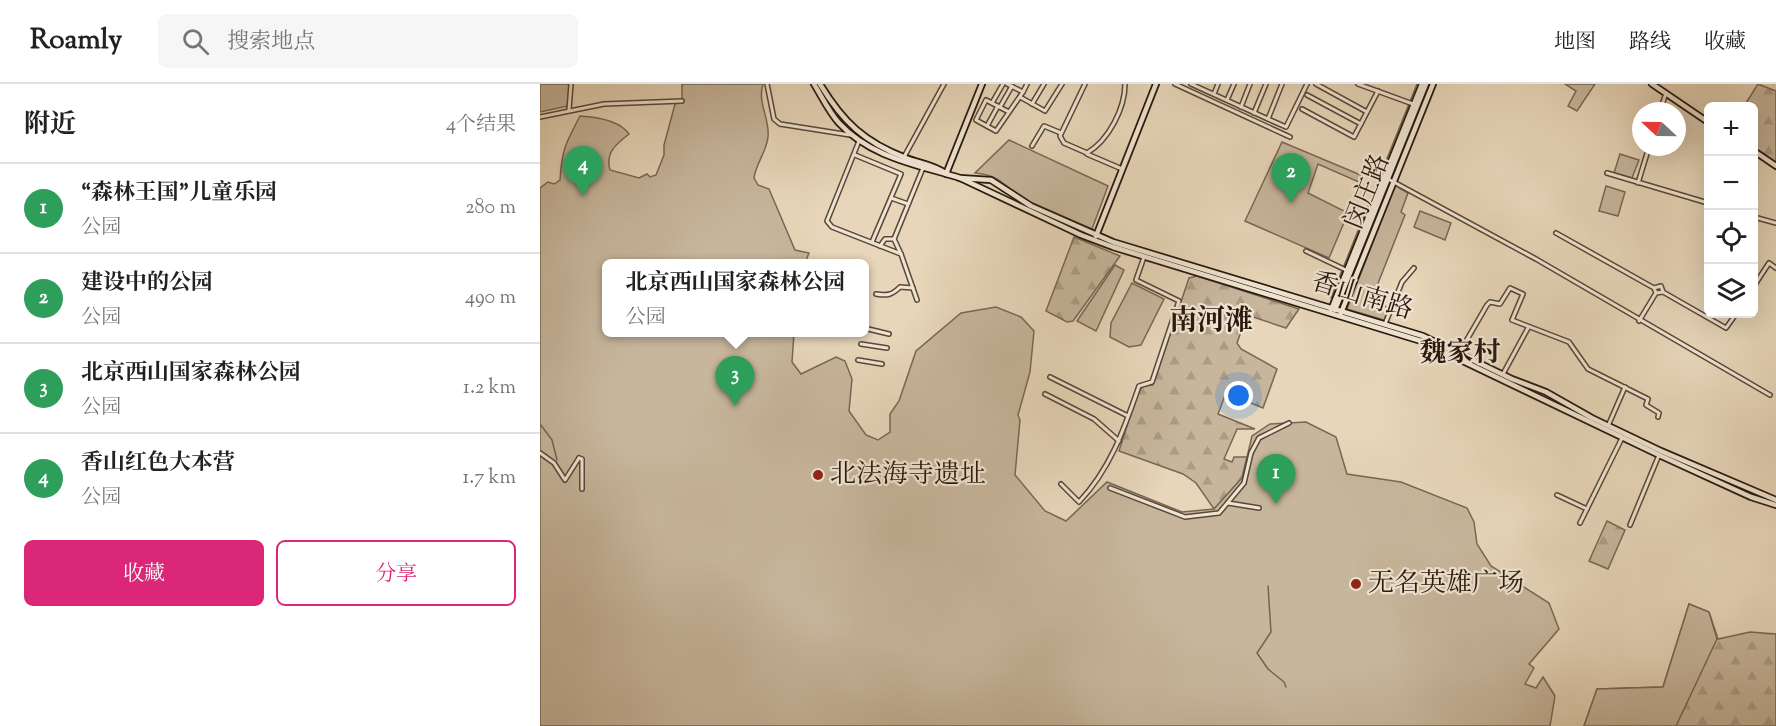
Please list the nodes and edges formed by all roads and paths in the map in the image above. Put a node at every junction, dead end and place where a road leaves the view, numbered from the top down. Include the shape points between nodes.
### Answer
1 (571, 84) edge
2 (766, 84) edge
3 (814, 84) edge
4 (820, 84) edge
5 (944, 84) edge
6 (982, 84) edge
7 (1005, 84) edge
8 (1028, 84) edge
9 (1044, 84) edge
10 (1062, 84) edge
11 (1084, 84) edge
12 (1125, 84) edge
13 (1156, 84) edge
14 (1175, 84) edge
15 (1191, 84) edge
16 (1218, 84) edge
17 (1234, 84) edge
18 (1250, 84) edge
19 (1266, 84) edge
20 (1282, 84) edge
21 (1307, 84) edge
22 (1316, 84) edge
23 (1358, 84) edge
24 (1427, 84) edge
25 (1652, 84) edge
26 (1201, 86) edge
27 (1012, 87) junction
28 (1378, 91) junction
29 (1023, 92) junction
30 (1666, 93) junction
31 (1214, 94) junction
32 (1307, 95) dead end
33 (1020, 97) junction
34 (1227, 100) junction
35 (682, 101) dead end
36 (1663, 102) edge
37 (992, 103) junction
38 (1032, 104) junction
39 (1414, 105) junction
40 (1241, 106) junction
41 (999, 107) junction
42 (1302, 109) dead end
43 (569, 110) junction
44 (1009, 112) junction
45 (1367, 112) junction
46 (1254, 113) junction
47 (540, 117) edge
48 (1268, 119) junction
49 (1704, 119) edge
50 (1361, 124) junction
51 (987, 126) junction
52 (1061, 133) junction
53 (852, 135) junction
54 (1290, 137) dead end
55 (859, 141) junction
56 (1032, 146) dead end
57 (1083, 152) junction
58 (855, 155) junction
59 (1758, 155) edge
60 (1646, 156) edge
61 (904, 157) junction
62 (1776, 166) edge
63 (922, 168) junction
64 (1122, 169) junction
65 (1607, 173) dead end
66 (946, 174) junction
67 (960, 178) junction
68 (1392, 181) junction
69 (1638, 183) junction
70 (891, 198) junction
71 (1704, 202) edge
72 (908, 204) junction
73 (1758, 218) edge
74 (1776, 223) edge
75 (1556, 233) dead end
76 (1096, 236) junction
77 (894, 238) junction
78 (872, 242) junction
79 (880, 246) junction
80 (1306, 251) dead end
81 (901, 254) junction
82 (1144, 256) junction
83 (1414, 268) dead end
84 (1776, 268) edge
85 (1349, 271) junction
86 (1758, 280) edge
87 (913, 288) junction
88 (1654, 288) junction
89 (1663, 292) junction
90 (1656, 293) junction
91 (876, 294) dead end
92 (917, 300) dead end
93 (1336, 312) junction
94 (1704, 315) edge
95 (1708, 318) edge
96 (1733, 318) edge
97 (1639, 321) junction
98 (1385, 324) junction
99 (1528, 328) junction
100 (869, 329) edge
101 (889, 333) dead end
102 (861, 344) dead end
103 (887, 348) dead end
104 (1458, 354) junction
105 (858, 360) dead end
106 (882, 364) dead end
107 (1503, 374) junction
108 (1050, 377) dead end
109 (1625, 387) junction
110 (1045, 394) dead end
111 (1770, 395) dead end
112 (1128, 416) junction
113 (1658, 417) dead end
114 (1289, 423) dead end
115 (1608, 426) junction
116 (1622, 438) junction
117 (1119, 441) junction
118 (540, 453) edge
119 (1659, 455) junction
120 (1061, 484) dead end
121 (1110, 488) dead end
122 (582, 489) dead end
123 (1557, 495) dead end
124 (1776, 500) edge
125 (1228, 503) junction
126 (1776, 505) edge
127 (1259, 508) dead end
128 (1587, 509) junction
129 (1580, 524) dead end
130 (1629, 525) dead end

1 - 43 street
2 - 53 street via 774,119 780,124
3 - 53 main road, 香山南路 via 839,123
4 - 61 main road, 香山南路 via 838,113 855,130
5 - 61 street
6 - 66 main road
7 - 27 street
7 - 37 street
8 - 29 street
9 - 38 street
10 - 38 street via 1048,110
11 - 52 street
12 - 57 street via 1124,97 1112,124 1095,147
13 - 64 main road
14 - 54 street
15 - 26 street
16 - 31 street
17 - 34 street
18 - 40 street
19 - 46 street
20 - 48 street
21 - 48 street via 1286,127
22 - 45 street
23 - 28 street
24 - 39 main road, 闵庄路
24 - 68 main road, 闵庄路
24 - 85 main road, 闵庄路
25 - 30 main road
26 - 31 street
27 - 29 street
27 - 41 street
28 - 39 street
28 - 45 street
29 - 33 street
30 - 36 street
30 - 49 main road
31 - 34 street
32 - 50 street
33 - 38 street
33 - 44 street
34 - 40 street
35 - 43 street via 604,104
37 - 41 street
37 - 51 street via 986,100 976,120
39 - 85 main road, 闵庄路
40 - 46 street
41 - 44 street
41 - 51 street
42 - 50 street via 1354,137
43 - 47 street
44 - 51 street via 996,130
45 - 50 street
46 - 48 street
52 - 56 street via 1044,126
52 - 57 street via 1064,143
53 - 55 main road, 香山南路
55 - 58 street
55 - 63 main road, 香山南路
57 - 64 street
58 - 70 street via 901,174
58 - 78 street via 828,221 832,227
59 - 62 main road
60 - 69 street
61 - 66 main road, 香山南路
63 - 66 main road, 香山南路
63 - 72 street
64 - 76 main road
65 - 69 street
66 - 67 main road, 香山南路
67 - 76 main road, 香山南路 via 991,180 1031,206
67 - 82 main road, 香山南路 via 1081,235
68 - 93 main road, 闵庄路
68 - 97 street via 1536,259
69 - 71 street
70 - 72 street
70 - 78 street
72 - 77 street
73 - 74 street
75 - 88 street
76 - 93 main road, 香山南路
77 - 79 street via 885,239
77 - 81 street
78 - 79 street
79 - 81 street
80 - 85 street
81 - 87 street
82 - 93 main road, 香山南路
82 - 112 street via 1136,280 1179,301 1152,382 1139,386
83 - 98 street via 1402,282
84 - 86 street via 1769,263
85 - 93 main road, 闵庄路
87 - 91 street via 900,287 886,296
87 - 92 street
88 - 89 street via 1661,286
88 - 90 street
89 - 90 street
89 - 94 street
90 - 97 street
93 - 98 main road, 香山南路
93 - 104 main road, 香山南路
95 - 96 street via 1726,328
97 - 111 street
98 - 104 main road, 香山南路 via 1423,336
99 - 104 street via 1512,320 1523,294 1510,288 1500,304 1487,305
99 - 107 street
99 - 109 street via 1569,342 1588,369
100 - 101 street
102 - 103 street
104 - 107 main road, 香山南路
104 - 116 main road, 香山南路
105 - 106 street
107 - 115 main road, 香山南路
108 - 112 street
109 - 113 street via 1648,399 1646,405 1659,413
109 - 115 street
110 - 117 street via 1094,419
112 - 117 street
114 - 125 street via 1258,438 1245,483
115 - 124 main road, 香山南路
116 - 119 main road, 香山南路
116 - 128 street
117 - 120 street via 1098,482 1079,502
118 - 122 street via 554,463 565,480 582,459
119 - 126 main road, 香山南路
119 - 130 street
121 - 125 street via 1185,517 1214,514
123 - 128 street
125 - 127 street
128 - 129 street

